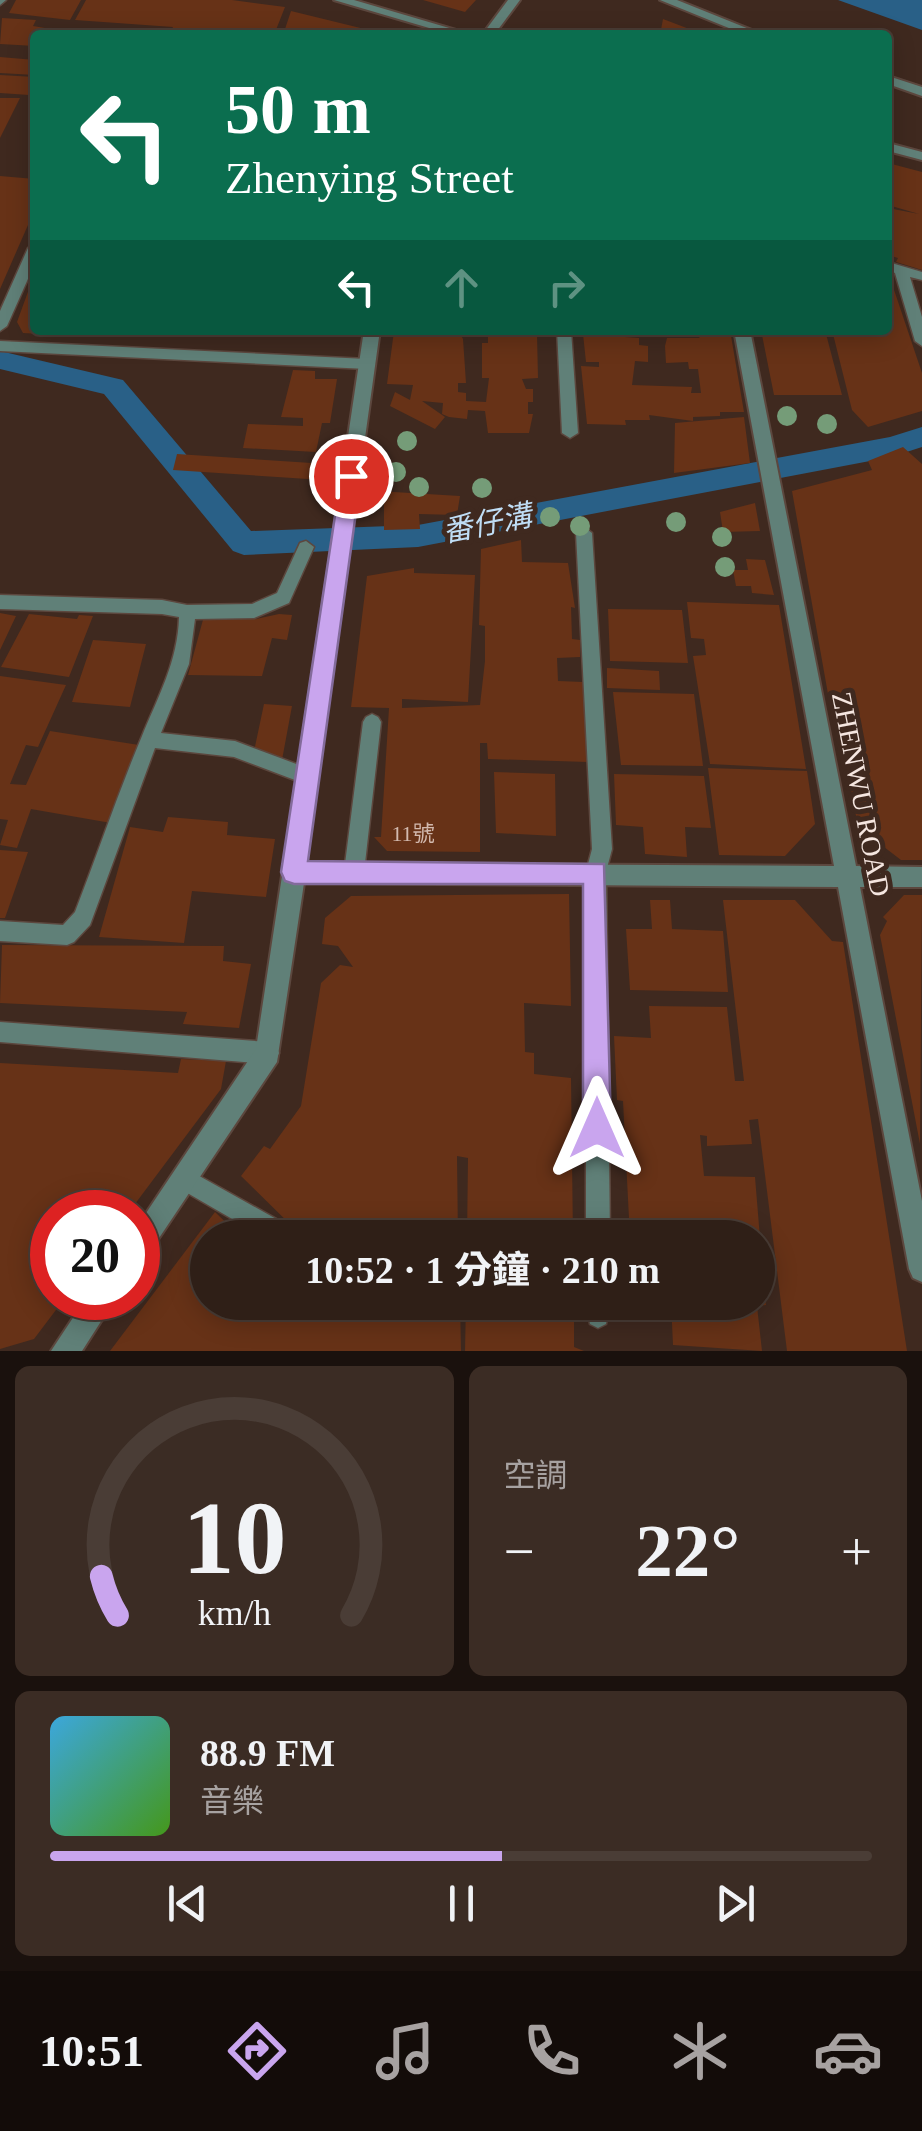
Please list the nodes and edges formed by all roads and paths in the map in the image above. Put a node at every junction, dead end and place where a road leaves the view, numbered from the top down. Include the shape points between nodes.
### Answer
1 (340, 0) edge
2 (514, 0) edge
3 (666, 0) edge
4 (449, 30) edge
5 (492, 30) edge
6 (745, 30) edge
7 (892, 81) edge
8 (922, 92) edge
9 (892, 148) edge
10 (922, 156) edge
11 (30, 259) edge
12 (894, 268) edge
13 (922, 276) edge
14 (0, 326) edge
15 (371, 335) edge
16 (564, 335) edge
17 (743, 335) edge
18 (922, 341) edge
19 (0, 346) edge
20 (367, 364) junction
21 (570, 434) dead end
22 (584, 533) dead end
23 (306, 547) dead end
24 (0, 602) edge
25 (187, 612) junction
26 (372, 722) dead end
27 (149, 740) junction
28 (308, 777) junction
29 (294, 872) junction
30 (354, 872) junction
31 (596, 872) junction
32 (922, 878) edge
33 (846, 879) junction
34 (0, 931) edge
35 (0, 1032) edge
36 (268, 1053) junction
37 (185, 1179) junction
38 (160, 1215) edge
39 (257, 1220) edge
40 (598, 1220) edge
41 (922, 1269) edge
42 (87, 1320) edge
43 (65, 1351) edge

1 - 4 street
2 - 5 street
3 - 6 street
7 - 8 street
9 - 10 street
11 - 14 lane
12 - 13 lane
12 - 18 lane
15 - 20 street
16 - 21 lane
17 - 33 street, ZHENWU ROAD
19 - 20 lane via 163,345
20 - 28 street
22 - 31 lane via 602,849
23 - 25 lane via 283,598 254,611
24 - 25 lane
25 - 27 lane via 176,682
26 - 30 lane
27 - 28 lane via 235,750
27 - 34 lane via 83,918 67,935
28 - 29 street
29 - 30 street
29 - 36 street
30 - 31 street
31 - 33 street
31 - 40 lane
32 - 33 street
33 - 41 street, ZHENWU ROAD
35 - 36 lane
36 - 37 street
37 - 38 street
37 - 39 lane
42 - 43 street

